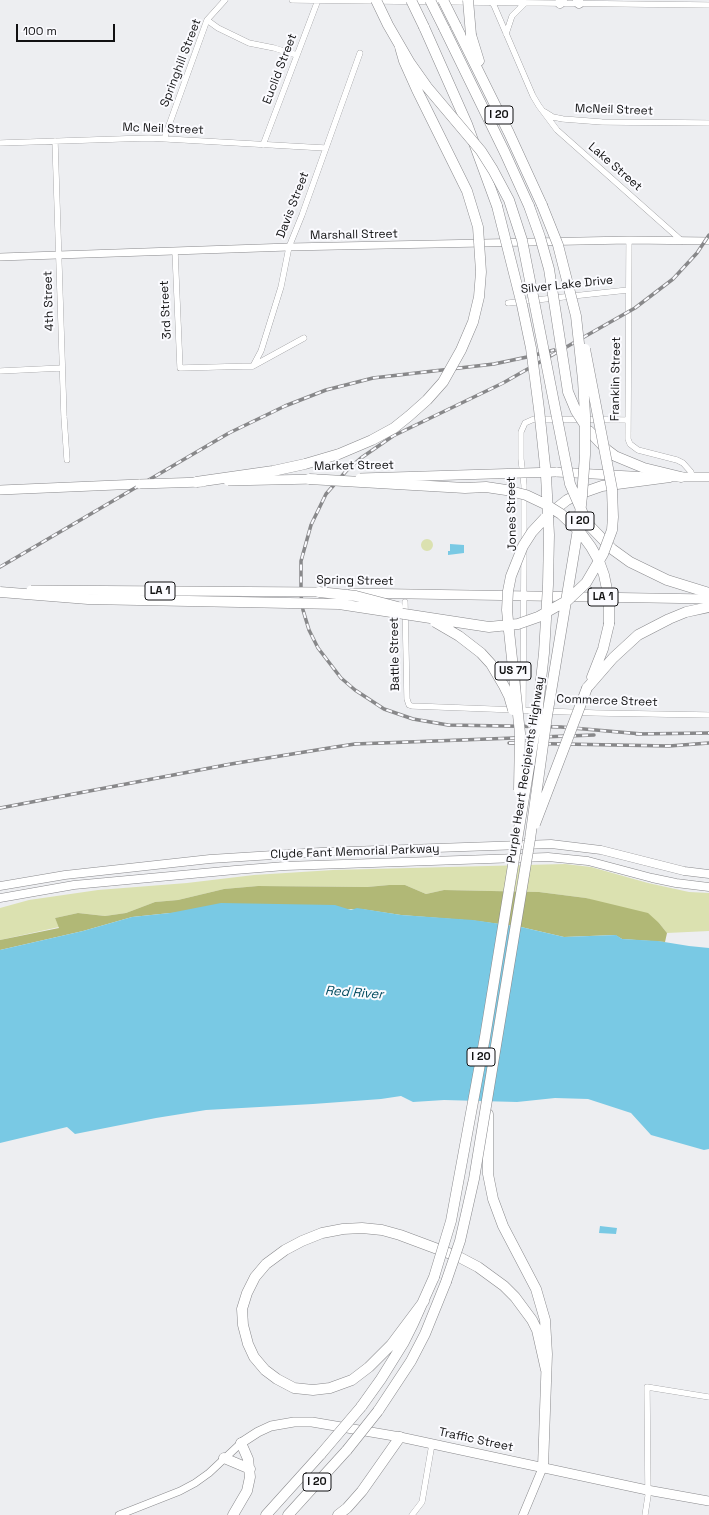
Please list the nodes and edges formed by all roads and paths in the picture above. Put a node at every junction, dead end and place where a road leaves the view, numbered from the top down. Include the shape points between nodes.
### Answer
1 (225, 0) edge
2 (292, 0) edge
3 (318, 0) edge
4 (376, 0) edge
5 (411, 0) edge
6 (430, 0) edge
7 (443, 0) edge
8 (468, 0) edge
9 (492, 1) edge
10 (561, 1) edge
11 (578, 2) edge
12 (631, 2) edge
13 (525, 3) junction
14 (709, 5) edge
15 (208, 20) junction
16 (506, 34) junction
17 (400, 47) junction
18 (360, 53) dead end
19 (297, 55) junction
20 (539, 106) junction
21 (500, 117) junction
22 (709, 124) edge
23 (164, 139) junction
24 (55, 142) junction
25 (0, 143) edge
26 (263, 145) junction
27 (326, 148) junction
28 (629, 240) junction
29 (682, 241) junction
30 (709, 241) edge
31 (289, 247) junction
32 (175, 251) junction
33 (58, 255) junction
34 (0, 257) edge
35 (628, 290) junction
36 (508, 303) dead end
37 (576, 316) junction
38 (304, 338) dead end
39 (254, 366) junction
40 (62, 368) junction
41 (0, 371) edge
42 (627, 420) junction
43 (67, 460) dead end
44 (670, 477) junction
45 (681, 477) junction
46 (692, 477) junction
47 (709, 477) edge
48 (310, 479) junction
49 (196, 482) junction
50 (0, 490) edge
51 (0, 591) edge
52 (319, 592) junction
53 (709, 593) edge
54 (523, 596) junction
55 (709, 600) edge
56 (405, 602) dead end
57 (709, 607) edge
58 (587, 688) junction
59 (409, 705) joint
60 (523, 710) junction
61 (709, 715) edge
62 (519, 753) junction
63 (518, 834) junction
64 (530, 839) junction
65 (709, 874) edge
66 (0, 886) edge
67 (709, 887) edge
68 (0, 898) edge
69 (489, 1094) junction
70 (424, 1301) junction
71 (546, 1370) junction
72 (709, 1397) edge
73 (400, 1437) junction
74 (241, 1443) junction
75 (432, 1444) junction
76 (224, 1458) junction
77 (543, 1467) junction
78 (250, 1469) junction
79 (647, 1490) junction
80 (709, 1501) edge
81 (119, 1515) edge
82 (233, 1515) edge
83 (266, 1515) edge
84 (288, 1515) edge
85 (338, 1515) edge
86 (412, 1515) edge
87 (523, 1515) edge
88 (645, 1515) edge

1 - 15 street, Springhill Street
2 - 3 street
3 - 9 street
3 - 19 street, Euclid Street
4 - 17 highway, bridge
5 - 63 highway, Purple Heart Recipients Highway / I 20, bridge via 468,124 497,206 531,348 539,410 548,502 549,564 544,652 536,724
6 - 45 highway, bridge via 529,206 549,268 568,392 576,411 589,431 615,456 644,468
7 - 21 highway, Purple Heart Recipients Highway / I 20, bridge
8 - 21 highway, bridge via 471,35
9 - 13 street
9 - 16 street, Lake Street
10 - 11 street
10 - 13 street
11 - 12 street
12 - 14 street
13 - 16 street via 512,16
15 - 19 street via 218,28 249,42
15 - 23 street, Springhill Street
16 - 20 street, Lake Street
17 - 49 highway, bridge via 416,90 467,192 478,227 481,272 479,297 462,350 443,382 427,400 404,420 372,440 339,454 305,464
17 - 53 highway, bridge via 427,87 481,151 509,200 524,247 570,484 587,523 612,549 630,562 667,580
18 - 27 street, Davis Street
19 - 26 street, Euclid Street
20 - 22 street, McNeil Street via 552,117 563,119
20 - 29 street, Lake Street via 557,130
21 - 37 highway, Purple Heart Recipients Highway / I 20, bridge via 522,160 558,245
23 - 24 street, Mc Neil Street
23 - 26 street, Mc Neil Street
24 - 25 street, Mc Neil Street
24 - 33 street, 4th Street
26 - 27 street, Mc Neil Street
27 - 31 street, Davis Street
28 - 29 street, Marshall Street
28 - 31 street, Marshall Street
28 - 35 street, Franklin Street
29 - 30 street, Marshall Street
31 - 32 street, Marshall Street
31 - 39 street, Davis Street via 286,268
32 - 33 street, Marshall Street
32 - 39 street, 3rd Street via 180,368
33 - 34 street, Marshall Street
33 - 40 street, 4th Street
35 - 36 street, Silver Lake Drive
35 - 42 street, Franklin Street
37 - 51 highway, bridge via 587,356 609,474 613,518 604,554 593,573 578,592 547,613 518,624 489,626 340,604 88,599
37 - 64 highway, Purple Heart Recipients Highway / I 20, bridge via 585,415 582,496
38 - 39 street
40 - 41 street
40 - 43 street, 4th Street
42 - 46 street, Franklin Street via 628,439 634,447 683,463
42 - 54 street, Jones Street via 534,419 522,427 520,459 524,498
44 - 45 main road, Market Street / US 71
44 - 48 main road, Market Street, bridge via 556,472
44 - 62 highway, US 71, bridge via 614,484 567,500 556,507 532,532 516,560 508,591 507,610 520,733
45 - 46 main road, Market Street / US 71
46 - 47 main road, Market Street / US 71
48 - 49 main road, Market Street, bridge
48 - 58 highway, bridge via 486,487 526,495 561,514 580,532 599,561 609,599 603,649
49 - 50 main road, Market Street, bridge
51 - 52 main road, Spring Street / LA 1, bridge
52 - 54 main road, Spring Street / LA 1, bridge
52 - 62 highway, bridge via 356,596 405,609 445,627 469,644 490,664 509,696
54 - 55 main road, Spring Street / LA 1
54 - 60 street, Jones Street
56 - 59 street, Battle Street
57 - 58 highway via 686,612 638,635 613,658
58 - 64 highway, bridge
59 - 60 street, Commerce Street
60 - 61 street, Commerce Street
62 - 63 highway, US 71, bridge
63 - 70 highway, Purple Heart Recipients Highway / I 20, bridge via 458,1187 451,1221
64 - 69 highway, Purple Heart Recipients Highway / I 20, bridge
65 - 66 main road, Clyde Fant Memorial Parkway via 684,871 601,850 551,844 225,858 65,875
67 - 68 main road, Clyde Fant Memorial Parkway via 652,878 588,861 548,857 285,866 74,885
69 - 71 highway, bridge via 488,1174 493,1200 503,1226 536,1289 545,1320 548,1354
69 - 84 highway, Purple Heart Recipients Highway / I 20, bridge via 464,1226 446,1282 425,1334 411,1361 378,1411 347,1450
70 - 71 highway via 377,1360 352,1380 330,1388 294,1388 277,1379 254,1357 243,1325 242,1309 255,1277 266,1264 285,1250 322,1233 362,1228 382,1230 459,1257 504,1286 532,1320 537,1330
70 - 83 highway, Purple Heart Recipients Highway / I 20, bridge via 396,1356 360,1407
71 - 77 highway
72 - 79 street via 647,1387
73 - 74 main road, Traffic Street via 312,1422 294,1422 263,1429
73 - 75 main road, Traffic Street
73 - 85 highway via 362,1491
74 - 76 street
74 - 78 highway via 247,1454
75 - 77 main road, Traffic Street
75 - 86 street via 422,1502
76 - 78 highway
76 - 81 street via 209,1473 190,1486
77 - 79 main road, Traffic Street
77 - 87 main road
78 - 82 highway via 247,1491
79 - 80 main road, Traffic Street
79 - 88 street

